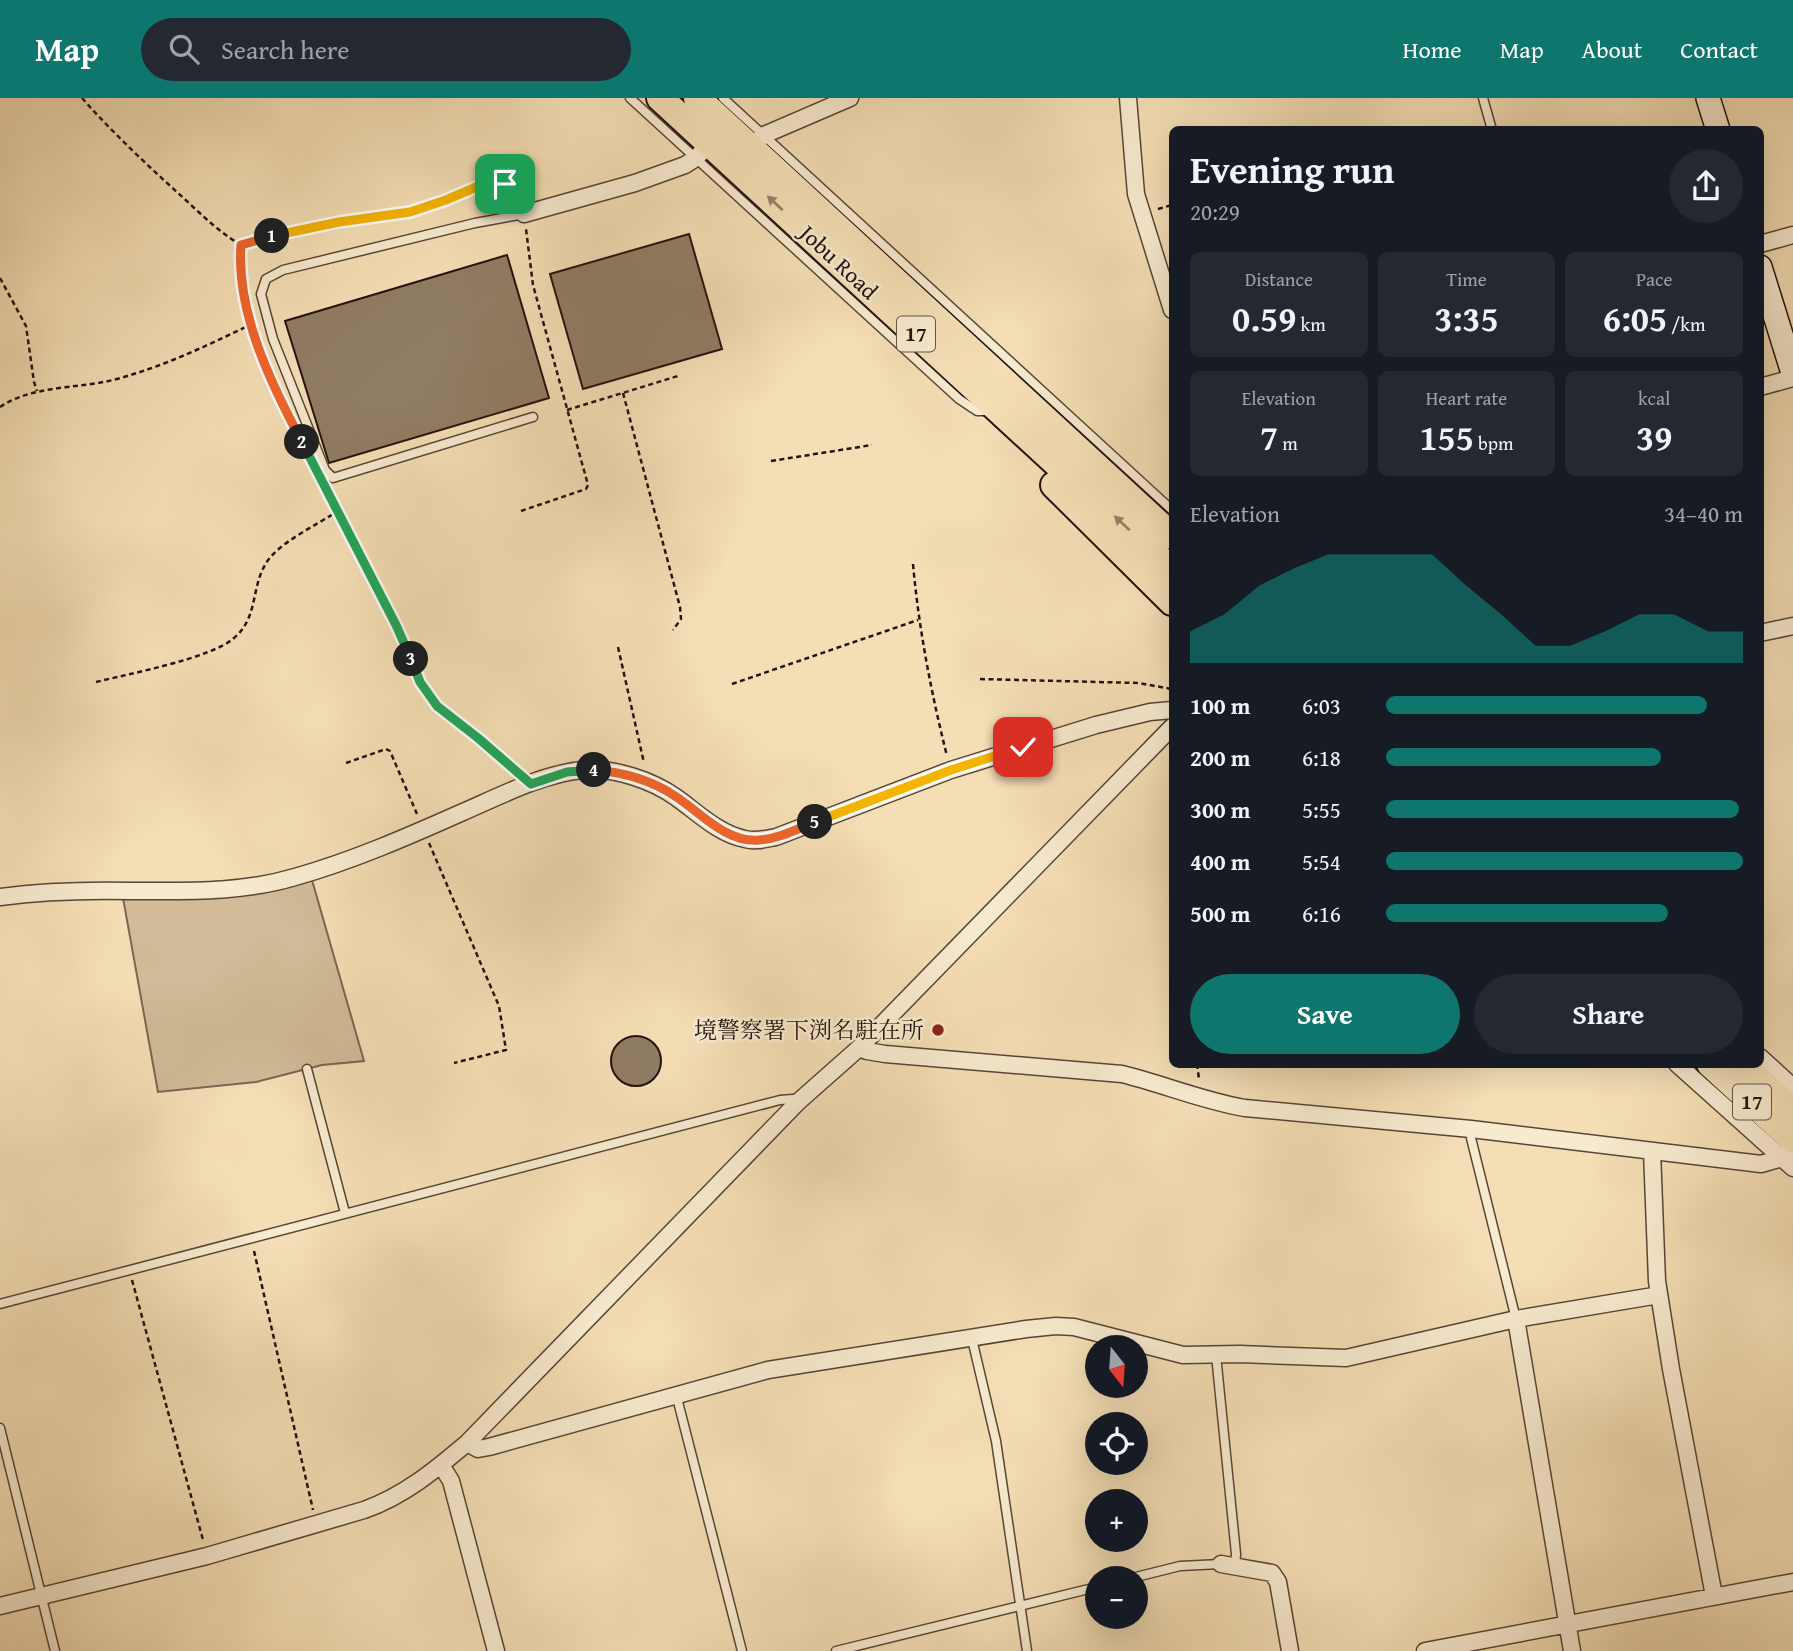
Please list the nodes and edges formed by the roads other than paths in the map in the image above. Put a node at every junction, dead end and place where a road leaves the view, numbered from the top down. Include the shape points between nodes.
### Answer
1 (630, 98) edge
2 (660, 98) edge
3 (697, 98) edge
4 (723, 98) edge
5 (850, 98) edge
6 (1128, 98) edge
7 (1483, 98) edge
8 (1708, 98) edge
9 (1491, 126) edge
10 (1717, 126) edge
11 (758, 141) junction
12 (703, 151) junction
13 (524, 214) joint
14 (1793, 235) edge
15 (1764, 243) edge
16 (1764, 280) edge
17 (1169, 300) edge
18 (959, 374) junction
19 (1793, 376) edge
20 (1764, 386) edge
21 (988, 411) junction
22 (533, 416) dead end
23 (1169, 507) edge
24 (1169, 534) edge
25 (1169, 567) edge
26 (1169, 599) edge
27 (1793, 626) edge
28 (1764, 632) edge
29 (1169, 710) edge
30 (1169, 730) edge
31 (0, 897) edge
32 (859, 1048) junction
33 (1764, 1060) edge
34 (1682, 1068) edge
35 (1714, 1068) edge
36 (1746, 1068) edge
37 (307, 1069) dead end
38 (1793, 1087) edge
39 (798, 1102) junction
40 (1793, 1111) edge
41 (1471, 1129) junction
42 (1652, 1150) junction
43 (1790, 1154) edge
44 (345, 1213) junction
45 (1659, 1295) junction
46 (0, 1304) edge
47 (1516, 1319) junction
48 (972, 1339) junction
49 (1216, 1355) junction
50 (676, 1394) junction
51 (0, 1428) edge
52 (467, 1443) junction
53 (441, 1465) junction
54 (1228, 1566) junction
55 (1148, 1574) edge
56 (1793, 1582) edge
57 (1085, 1590) edge
58 (40, 1595) junction
59 (1714, 1596) junction
60 (0, 1605) edge
61 (1021, 1606) junction
62 (1567, 1623) junction
63 (55, 1651) edge
64 (496, 1651) edge
65 (742, 1651) edge
66 (836, 1651) edge
67 (1027, 1651) edge
68 (1290, 1651) edge
69 (1425, 1651) edge
70 (1572, 1651) edge

1 - 12 lane
2 - 12 highway, Jobu Road / 17
3 - 11 highway, Jobu Road / 17
4 - 11 lane
5 - 11 street
6 - 17 street via 1136,194
7 - 9 lane
8 - 10 main road
11 - 23 lane
11 - 24 highway, Jobu Road / 17
12 - 13 street via 685,165 635,183
18 -> 12 highway, Jobu Road / 17
12 - 21 lane via 959,399 977,411
13 - 22 lane via 283,270 266,279 261,294 273,339 325,470 333,478
14 - 15 street
16 - 19 main road
18 - 21 highway
25 -> 18 highway, Jobu Road / 17
19 - 20 street
21 - 26 highway via 1041,471
27 - 28 street
29 - 31 street via 1096,725 951,770 758,840 736,837 644,780 586,769 531,784 424,830 296,877 258,886 223,891 84,891
30 - 32 street
32 - 39 street
32 - 41 street via 1122,1074 1244,1108
33 - 38 street
34 - 43 street
35 - 43 highway, 17
36 - 40 highway, 17
37 - 44 lane
39 - 44 lane via 780,1100
39 - 52 street
41 - 42 street
41 - 47 lane
42 - 43 street via 1761,1164
42 - 45 street
44 - 46 lane
45 - 47 street
45 - 59 street
47 - 49 street via 1346,1358
47 - 62 street
48 - 49 street via 1026,1329 1074,1327 1170,1353
48 - 50 street via 768,1370
48 - 61 lane via 996,1441
49 - 54 lane via 1236,1554
50 - 52 street via 489,1447 478,1449
50 - 65 lane
51 - 58 lane
52 - 53 street
53 - 58 street via 383,1503 207,1556
53 - 64 street via 451,1481
54 - 55 lane via 1180,1566
54 - 68 street via 1272,1573 1278,1583
56 - 59 street
57 - 61 lane
58 - 60 street
58 - 63 lane
59 - 62 street
61 - 66 lane
61 - 67 lane
62 - 69 street
62 - 70 street

